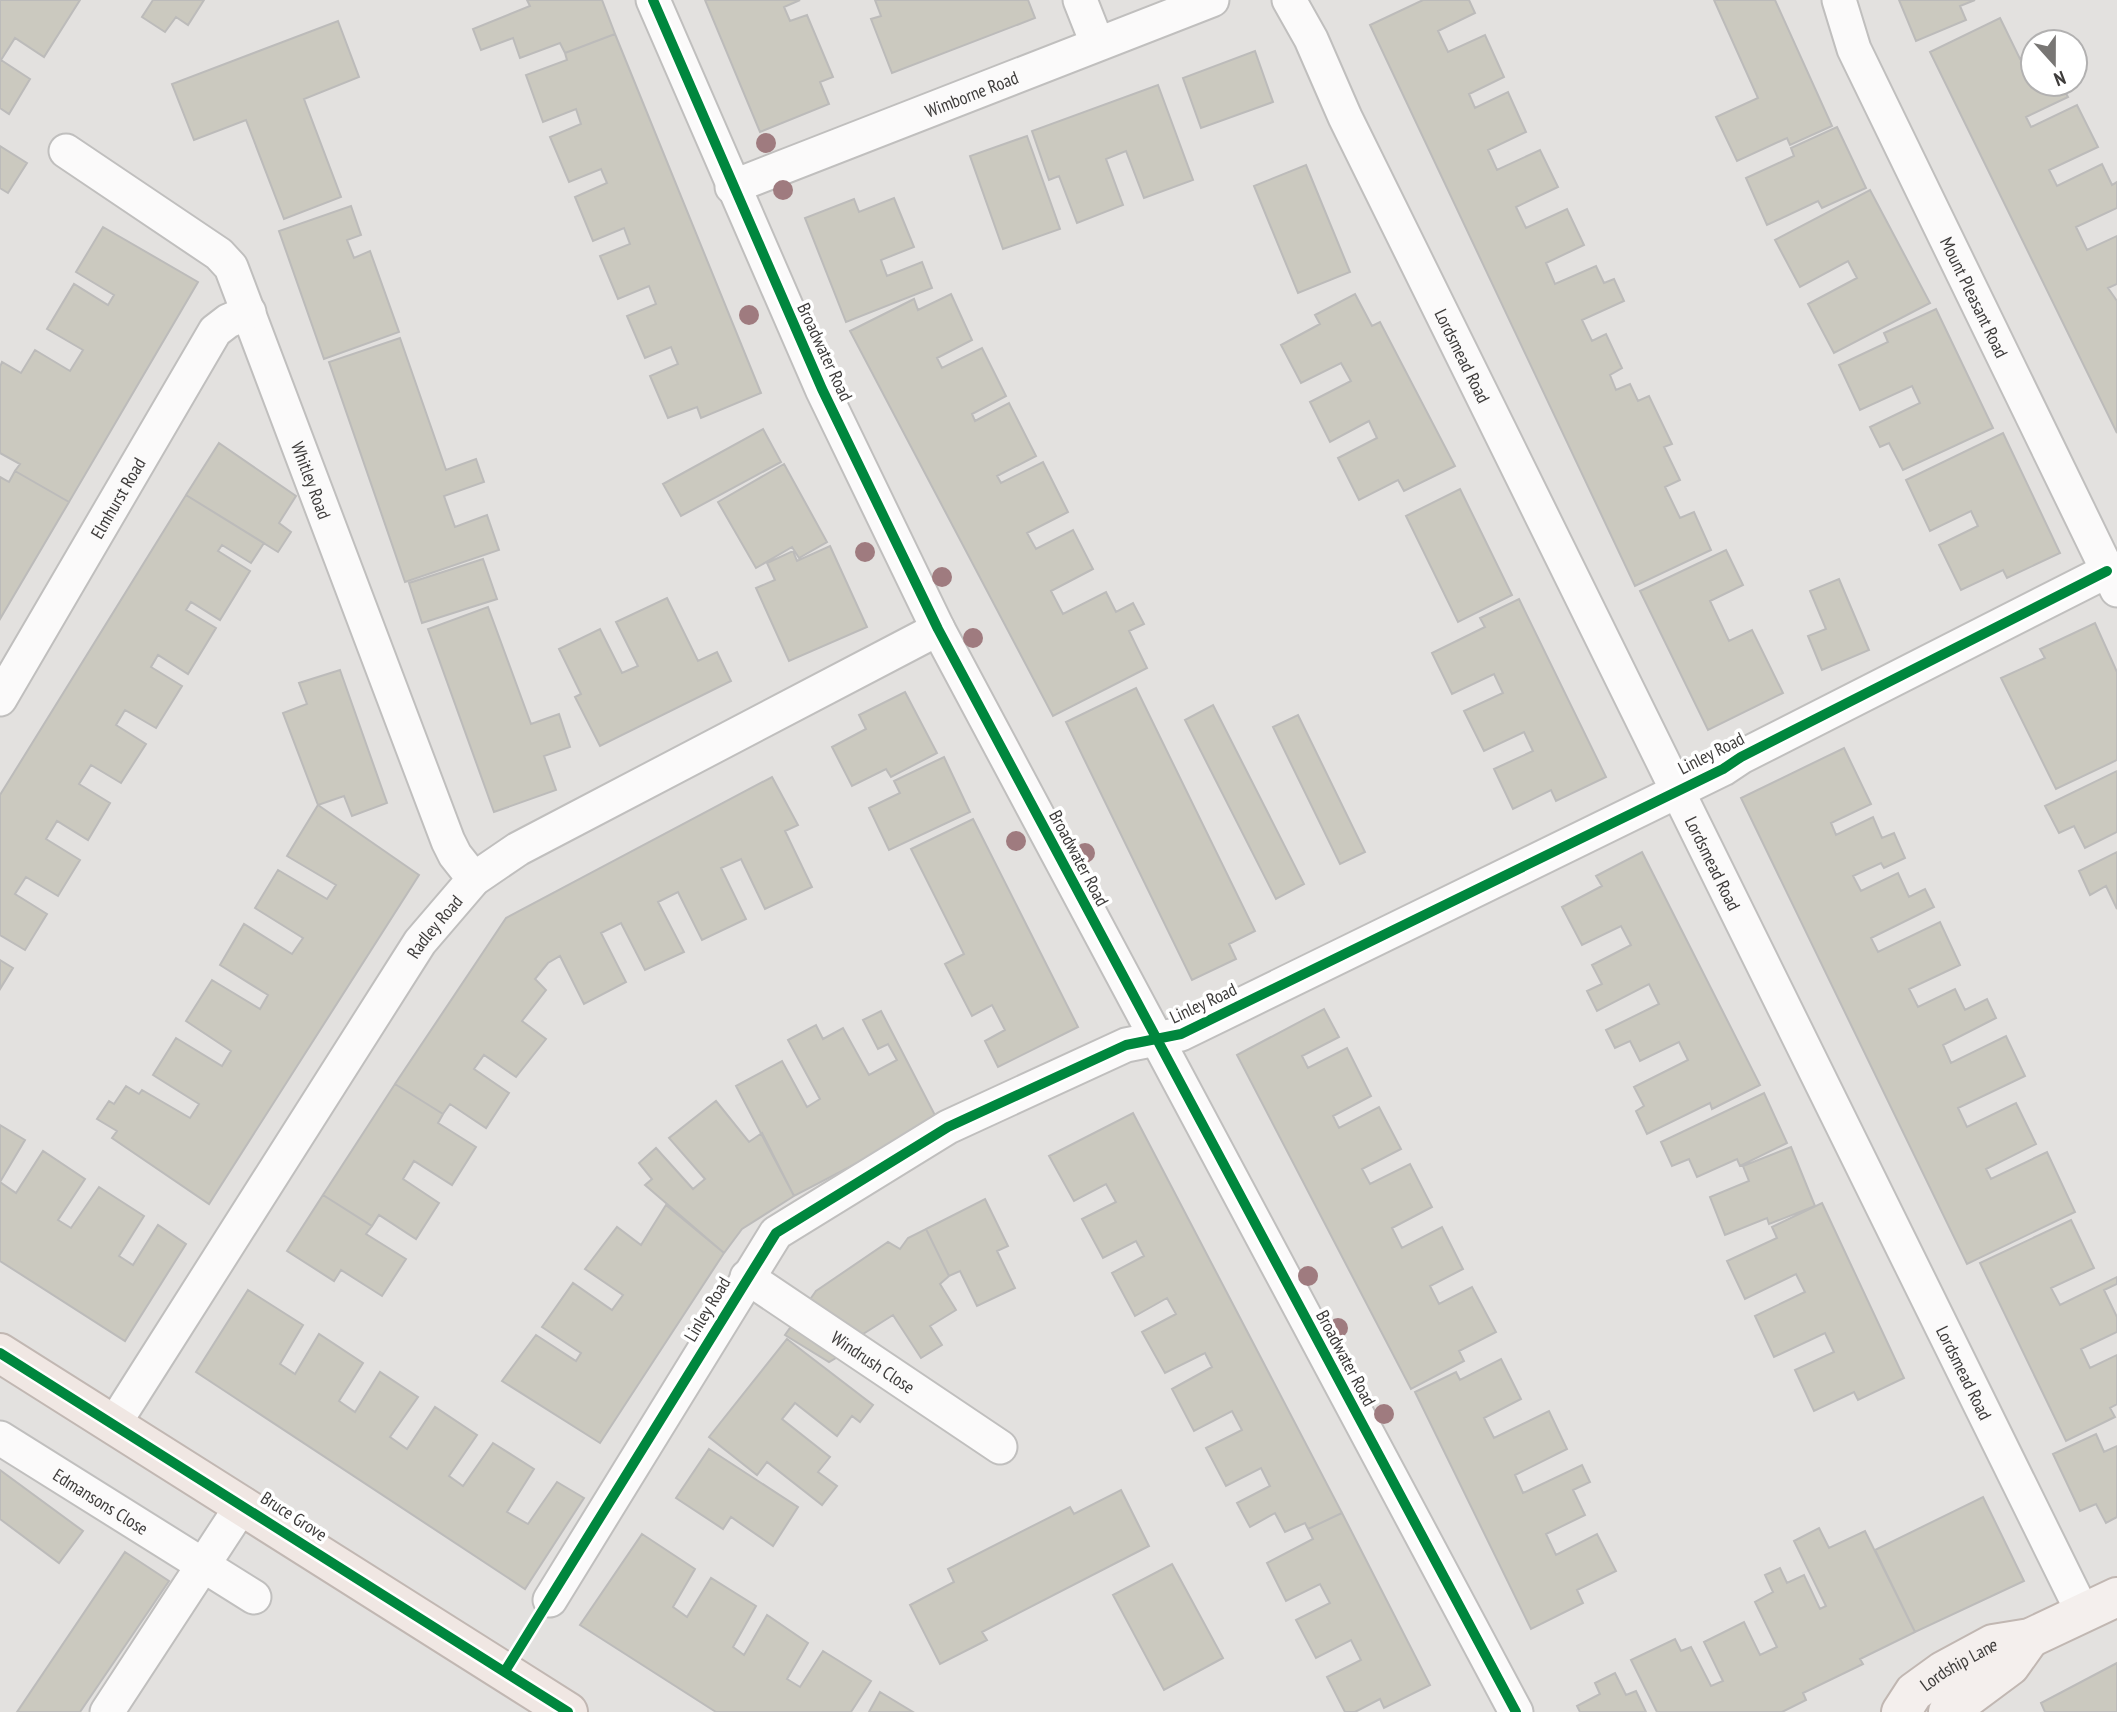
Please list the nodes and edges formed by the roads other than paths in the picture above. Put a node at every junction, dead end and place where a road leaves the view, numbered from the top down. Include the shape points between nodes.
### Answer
1 (653, 0) edge
2 (1080, 0) edge
3 (1212, 0) edge
4 (1289, 0) edge
5 (1839, 0) edge
6 (1097, 43) junction
7 (66, 151) dead end
8 (732, 187) junction
9 (249, 312) junction
10 (2112, 581) edge
11 (939, 629) junction
12 (0, 699) edge
13 (1678, 789) junction
14 (474, 879) junction
15 (1156, 1041) junction
16 (747, 1277) junction
17 (0, 1353) edge
18 (114, 1424) junction
19 (0, 1438) edge
20 (1000, 1447) dead end
21 (243, 1504) junction
22 (201, 1564) junction
23 (254, 1597) dead end
24 (2117, 1597) edge
25 (550, 1600) dead end
26 (2083, 1613) junction
27 (2030, 1638) junction
28 (107, 1712) edge
29 (568, 1712) edge
30 (1516, 1712) edge
31 (1901, 1712) edge
32 (1948, 1712) edge

1 - 8 street, Broadwater Road
2 - 6 street
3 - 6 street, Wimborne Road
4 - 13 street, Lordsmead Road
5 - 10 street, Mount Pleasant Road via 1854,49
6 - 8 street, Wimborne Road
7 - 9 street, Whitley Road via 219,254 231,267
8 - 11 street, Broadwater Road via 822,389
9 - 12 street, Elmhurst Road via 215,331
9 - 14 street, Whitley Road via 449,841
10 - 13 street, Linley Road
11 - 14 street, Radley Road via 518,849
11 - 15 street, Broadwater Road
13 - 15 street, Linley Road via 1194,1028
13 - 26 street, Lordsmead Road
14 - 18 street, Radley Road via 420,942
15 - 16 street, Linley Road via 1126,1045 948,1127 776,1233
15 - 30 street, Broadwater Road
16 - 20 street, Windrush Close
16 - 25 street, Linley Road
17 - 18 highway, Bruce Grove
18 - 21 highway, Bruce Grove
19 - 22 street, Edmansons Close
21 - 22 street
21 - 29 highway, Bruce Grove
22 - 23 street, Edmansons Close
22 - 28 street
24 - 26 main road, Lordship Lane
26 - 27 main road, Lordship Lane
27 - 31 main road, Lordship Lane via 1993,1644 1943,1671 1914,1692
27 - 32 main road, Lordship Lane via 2010,1666

